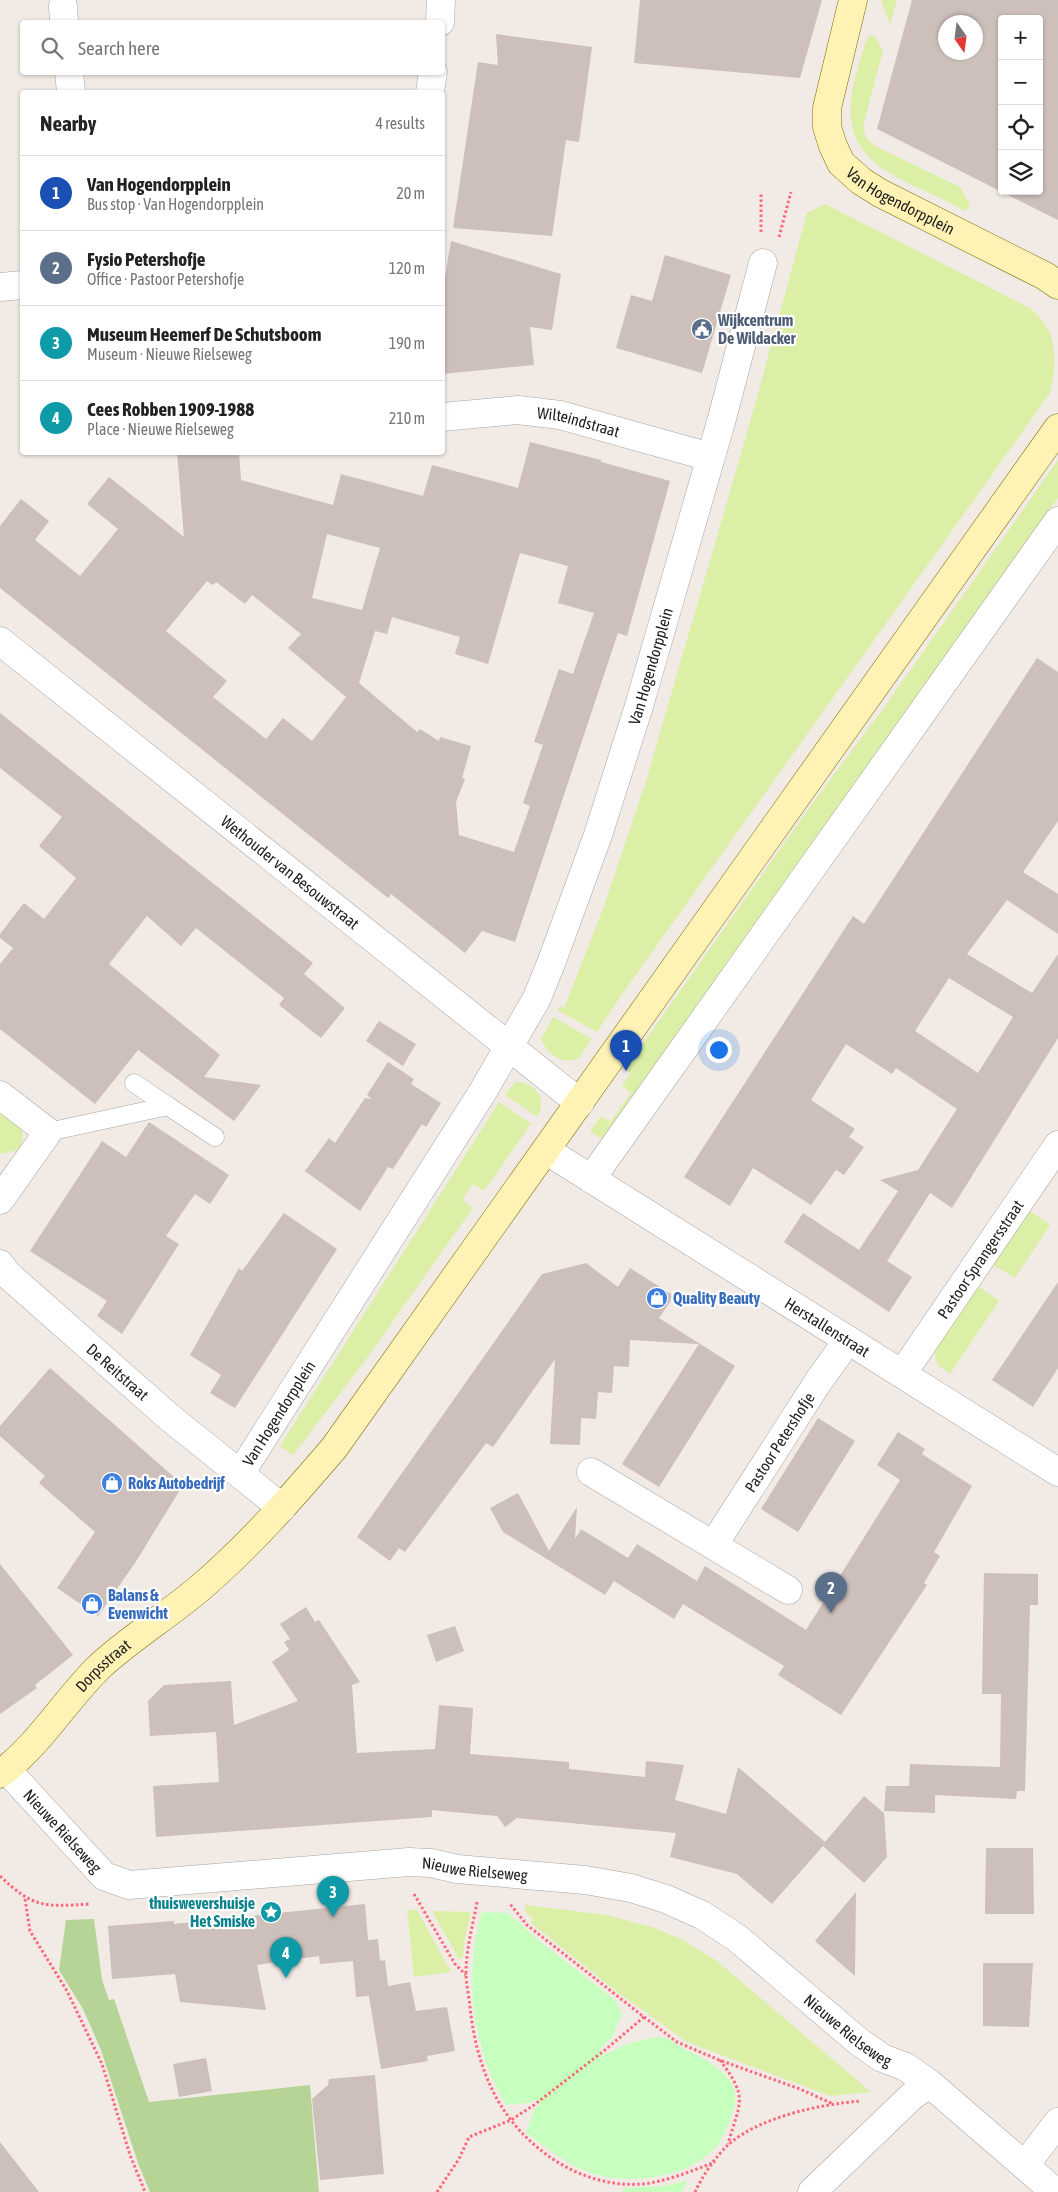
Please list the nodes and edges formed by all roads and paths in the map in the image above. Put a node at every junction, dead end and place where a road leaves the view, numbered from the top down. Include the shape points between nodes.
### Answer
1 (441, 0) edge
2 (853, 0) edge
3 (440, 20) edge
4 (69, 75) edge
5 (433, 75) edge
6 (71, 90) edge
7 (430, 90) edge
8 (761, 192) dead end
9 (791, 192) dead end
10 (763, 263) junction
11 (20, 285) edge
12 (1058, 285) edge
13 (0, 287) edge
14 (445, 417) edge
15 (1058, 428) edge
16 (710, 457) junction
17 (1058, 521) edge
18 (0, 641) edge
19 (508, 1047) junction
20 (134, 1084) dead end
21 (0, 1095) edge
22 (580, 1103) junction
23 (168, 1106) junction
24 (48, 1132) junction
25 (214, 1137) dead end
26 (1058, 1145) edge
27 (547, 1151) junction
28 (591, 1179) junction
29 (0, 1200) edge
30 (0, 1264) edge
31 (848, 1340) junction
32 (902, 1374) junction
33 (591, 1472) dead end
34 (1058, 1472) edge
35 (240, 1474) junction
36 (282, 1508) junction
37 (714, 1544) junction
38 (788, 1590) dead end
39 (3, 1772) edge
40 (0, 1876) edge
41 (408, 1886) dead end
42 (479, 1894) dead end
43 (25, 1898) junction
44 (98, 1903) dead end
45 (509, 1903) dead end
46 (466, 1975) junction
47 (644, 2017) junction
48 (719, 2060) junction
49 (922, 2089) junction
50 (833, 2104) junction
51 (511, 2120) junction
52 (1058, 2122) edge
53 (728, 2145) junction
54 (715, 2162) junction
55 (1025, 2166) junction
56 (145, 2192) edge
57 (437, 2192) edge
58 (695, 2192) edge
59 (812, 2192) edge
60 (1055, 2192) edge

1 - 3 street
2 - 12 street, Van Hogendorpplein via 827,108 832,146 841,163 880,193
4 - 6 street
5 - 7 street
8 - 10 path
9 - 10 path via 779,236
10 - 16 street, Van Hogendorpplein
11 - 13 street
14 - 16 street, Wilteindstraat via 518,410 560,415
15 - 22 street
16 - 19 street, Van Hogendorpplein via 598,835 537,998
17 - 28 street
18 - 19 street, Wethouder van Besouwstraat
19 - 22 street, Wethouder van Besouwstraat
19 - 35 street, Van Hogendorpplein
20 - 23 lane
21 - 24 street
22 - 27 street
23 - 24 lane
23 - 25 lane
24 - 29 street
26 - 32 street, Pastoor Sprangersstraat
27 - 28 street, Herstallenstraat
27 - 36 street via 334,1448
28 - 31 street, Herstallenstraat
30 - 35 street, De Reitstraat via 7,1274 169,1417
31 - 32 street, Herstallenstraat
31 - 37 street, Pastoor Petershofje
32 - 34 street, Herstallenstraat
33 - 37 street
35 - 36 street, Van Hogendorpplein
36 - 39 street, Dorpsstraat via 201,1587 99,1668
37 - 38 street
39 - 49 street, Nieuwe Rielseweg via 104,1876 129,1885 431,1862 458,1869 585,1880 631,1888 666,1899 702,1915 737,1938 858,2041 882,2058 906,2067
40 - 43 path
41 - 46 path via 455,1964
42 - 46 path
43 - 44 path via 44,1906
43 - 56 path via 30,1931 66,1991 102,2064
45 - 47 path via 527,1925
46 - 51 path via 480,2064
47 - 48 path via 678,2042
47 - 51 path
48 - 50 path
48 - 53 path via 734,2080 740,2096 739,2111
49 - 50 path
49 - 55 street, Nieuwe Rielseweg
49 - 59 street
50 - 53 path via 784,2117 750,2131
51 - 54 path via 527,2140 550,2157 598,2180 649,2183
51 - 57 path via 469,2137
52 - 55 street
53 - 54 path
54 - 58 path
55 - 60 street, Nieuwe Rielseweg

